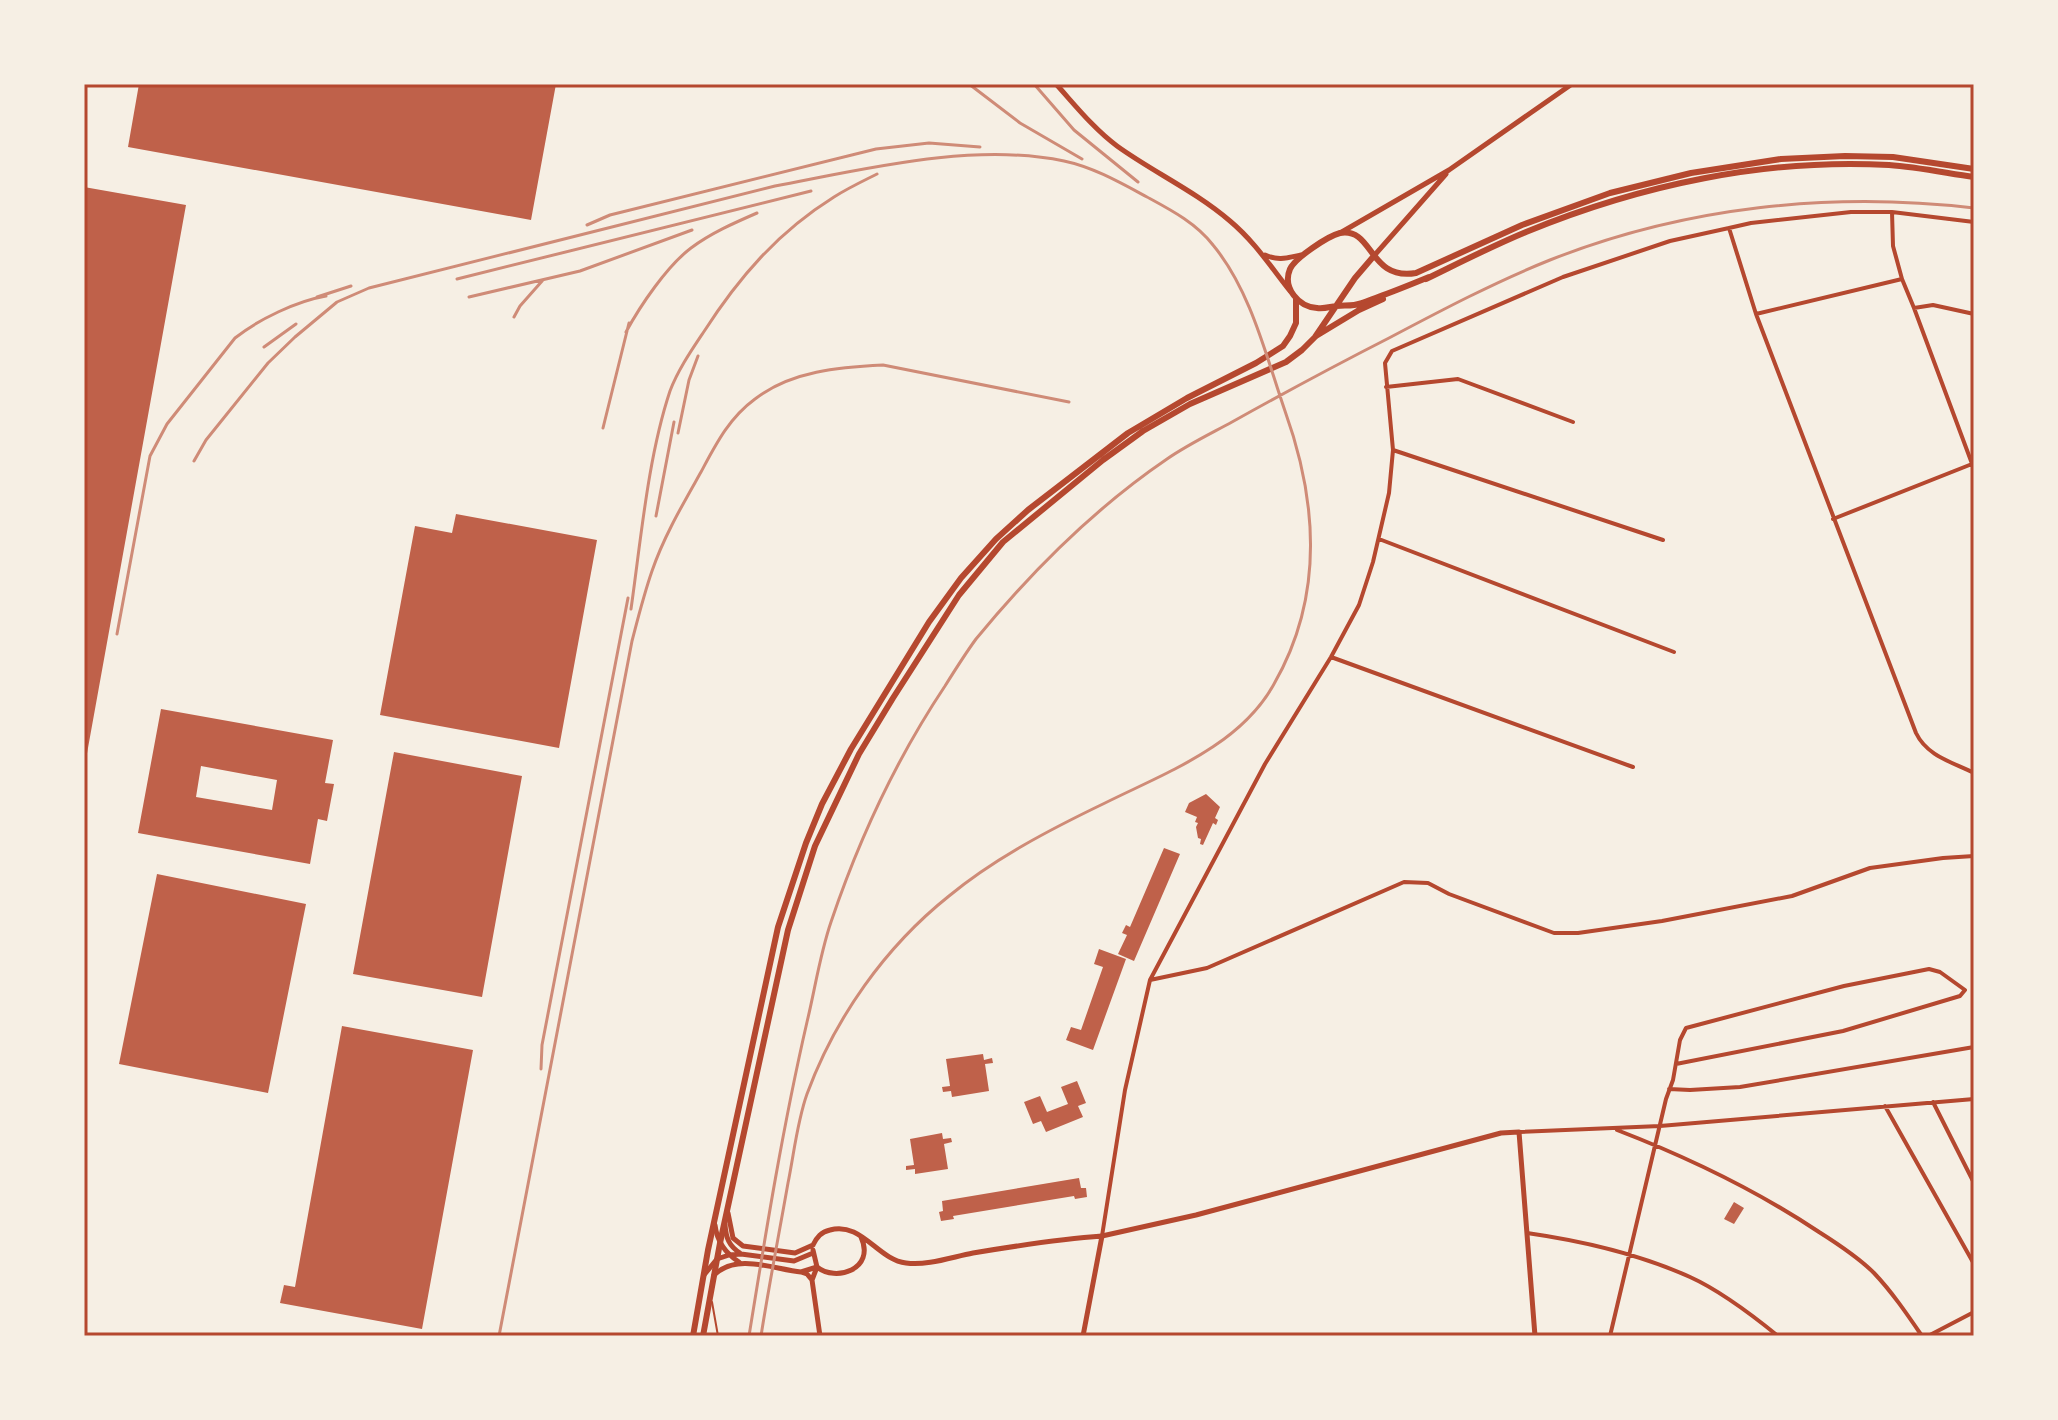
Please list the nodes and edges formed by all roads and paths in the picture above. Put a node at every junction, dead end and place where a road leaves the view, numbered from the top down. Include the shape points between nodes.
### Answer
1 (1056, 84) edge
2 (1572, 84) edge
3 (1974, 169) edge
4 (1449, 170) junction
5 (1974, 177) edge
6 (1892, 212) junction
7 (1974, 222) edge
8 (1729, 228) junction
9 (1339, 233) junction
10 (1304, 254) junction
11 (1264, 255) junction
12 (1373, 257) junction
13 (1429, 277) junction
14 (1902, 279) junction
15 (1294, 296) junction
16 (1335, 306) junction
17 (1914, 308) junction
18 (1756, 314) junction
19 (1974, 314) edge
20 (1315, 337) junction
21 (1386, 387) junction
22 (1573, 422) dead end
23 (1393, 450) junction
24 (1973, 466) edge
25 (1833, 519) junction
26 (1379, 539) junction
27 (1663, 540) dead end
28 (1674, 652) dead end
29 (1331, 657) junction
30 (1633, 767) dead end
31 (1974, 773) edge
32 (1974, 856) edge
33 (1150, 980) junction
34 (1974, 1047) edge
35 (1676, 1064) junction
36 (1669, 1089) junction
37 (1974, 1099) edge
38 (1933, 1102) junction
39 (1885, 1106) junction
40 (1660, 1126) junction
41 (1614, 1129) junction
42 (1519, 1132) junction
43 (1656, 1145) junction
44 (1974, 1183) edge
45 (728, 1204) junction
46 (715, 1220) junction
47 (725, 1220) junction
48 (1527, 1233) junction
49 (1102, 1236) junction
50 (860, 1237) junction
51 (720, 1243) junction
52 (813, 1245) junction
53 (813, 1253) junction
54 (741, 1254) junction
55 (729, 1255) junction
56 (1629, 1255) junction
57 (717, 1259) junction
58 (740, 1262) junction
59 (1974, 1264) edge
60 (817, 1267) junction
61 (801, 1272) junction
62 (703, 1276) junction
63 (714, 1276) junction
64 (812, 1280) junction
65 (710, 1294) junction
66 (1974, 1312) edge
67 (693, 1336) edge
68 (703, 1336) edge
69 (718, 1336) edge
70 (820, 1336) edge
71 (1083, 1336) edge
72 (1535, 1336) edge
73 (1610, 1336) edge
74 (1778, 1336) edge
75 (1925, 1336) edge

1 - 11 main road via 1113,143 1201,199
2 - 4 main road
3 - 12 main road via 1893,157 1781,159 1610,193 1416,273 1393,271
4 - 9 main road
4 - 12 main road
5 - 13 main road via 1845,164 1781,167 1692,181 1613,200
6 - 7 street
6 - 8 street via 1851,212
6 - 14 street via 1893,246
8 - 18 street
8 - 21 street via 1670,241 1563,277 1392,351 1385,363
9 - 10 main road
9 - 12 main road via 1362,238
10 - 11 main road via 1280,260
10 - 15 main road via 1289,270
11 - 15 main road
12 - 16 main road
13 - 16 main road via 1357,305
13 - 20 main road
14 - 17 street
14 - 18 street
15 - 16 main road via 1305,306
15 - 46 main road via 1296,323 1283,346 1128,433 1007,528 961,578 884,693 822,804 778,927
16 - 20 main road
17 - 19 street via 1933,305
17 - 24 street
18 - 25 street
20 - 45 main road via 1286,362 1190,404 1103,460 1003,542 952,606 859,754 815,846 788,930
21 - 22 street via 1458,379
21 - 23 street
23 - 26 street
23 - 27 street
24 - 25 street
25 - 31 street via 1920,742
26 - 28 street
26 - 29 street via 1359,605
29 - 30 street
29 - 33 street via 1265,764
32 - 33 street via 1870,868 1792,896 1578,933 1554,933 1428,883 1404,882 1207,968
33 - 49 street via 1125,1090
34 - 36 street via 1740,1087
35 - 35 street via 1686,1028 1844,986 1929,969 1965,990 1960,996 1843,1031
35 - 36 street
36 - 40 street
37 - 38 street
38 - 39 street
38 - 44 street
39 - 40 street
39 - 59 street
40 - 41 street
40 - 43 street
41 - 42 street
41 - 43 street
42 - 48 main road
42 - 49 main road
43 - 56 street
43 - 75 street via 1779,1206 1852,1254
45 - 47 main road
45 - 52 main road via 733,1238 743,1246 795,1253
46 - 51 main road
46 - 62 main road
47 - 51 main road
47 - 54 main road via 728,1241
48 - 56 street
48 - 72 main road
49 - 50 main road via 916,1264 890,1258
49 - 71 main road
50 - 52 main road via 835,1229 821,1234
50 - 60 main road via 865,1256 858,1266 833,1273
51 - 55 main road
51 - 57 main road
52 - 53 main road
53 - 54 main road via 794,1261
53 - 60 main road
54 - 55 main road
55 - 57 main road
55 - 58 main road
56 - 73 street
56 - 74 street via 1691,1278
57 - 62 main road
57 - 63 main road
58 - 61 main road
58 - 63 main road
60 - 61 main road
60 - 64 main road
61 - 64 main road
62 - 67 main road
63 - 65 main road
64 - 70 main road
65 - 68 main road
65 - 69 lane
66 - 75 street

